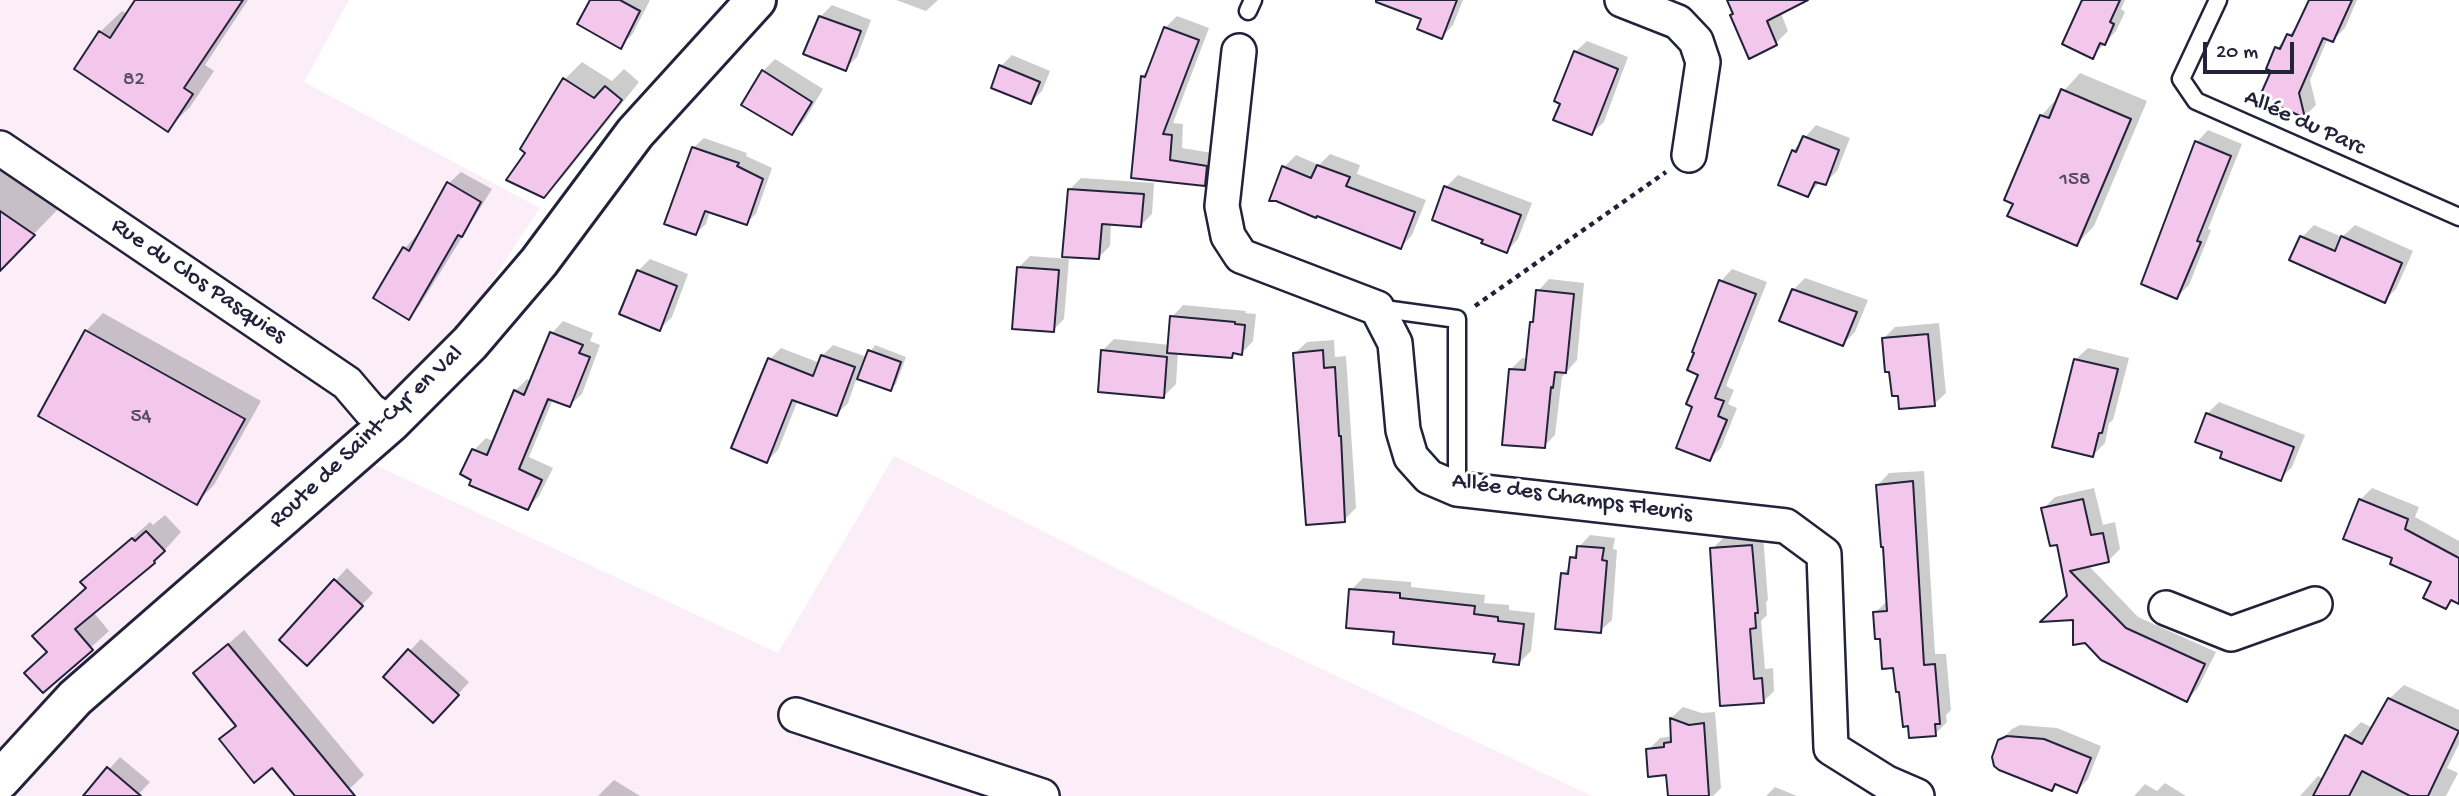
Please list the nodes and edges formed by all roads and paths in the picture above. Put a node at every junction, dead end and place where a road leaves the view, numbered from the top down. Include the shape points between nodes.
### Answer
1 (756, 0) edge
2 (1622, 0) edge
3 (2218, 0) edge
4 (1239, 51) dead end
5 (0, 148) edge
6 (1689, 155) joint
7 (2459, 217) edge
8 (1377, 308) junction
9 (1457, 319) junction
10 (390, 423) junction
11 (1457, 489) junction
12 (2315, 604) dead end
13 (2165, 608) dead end
14 (796, 715) dead end
15 (0, 780) edge
16 (1042, 796) edge
17 (1917, 796) edge

1 - 10 street, Route de Saint-Cyr en Val via 635,133 539,262 470,343
2 - 6 street via 1678,22 1696,40 1703,62
3 - 7 lane, Allée du Parc via 2181,79 2196,101
4 - 8 street via 1222,206 1228,236 1241,257
5 - 10 street, Rue du Clos Pasquies via 346,383 370,410
6 - 9 path
8 - 9 lane
8 - 11 street, Allée des Champs Fleuris via 1395,343 1403,430 1412,457 1429,477
9 - 11 lane
10 - 15 street, Route de Saint-Cyr en Val via 75,698
11 - 17 street, Allée des Champs Fleuris via 1786,526 1824,554 1831,748
12 - 13 street via 2231,634
14 - 16 street

